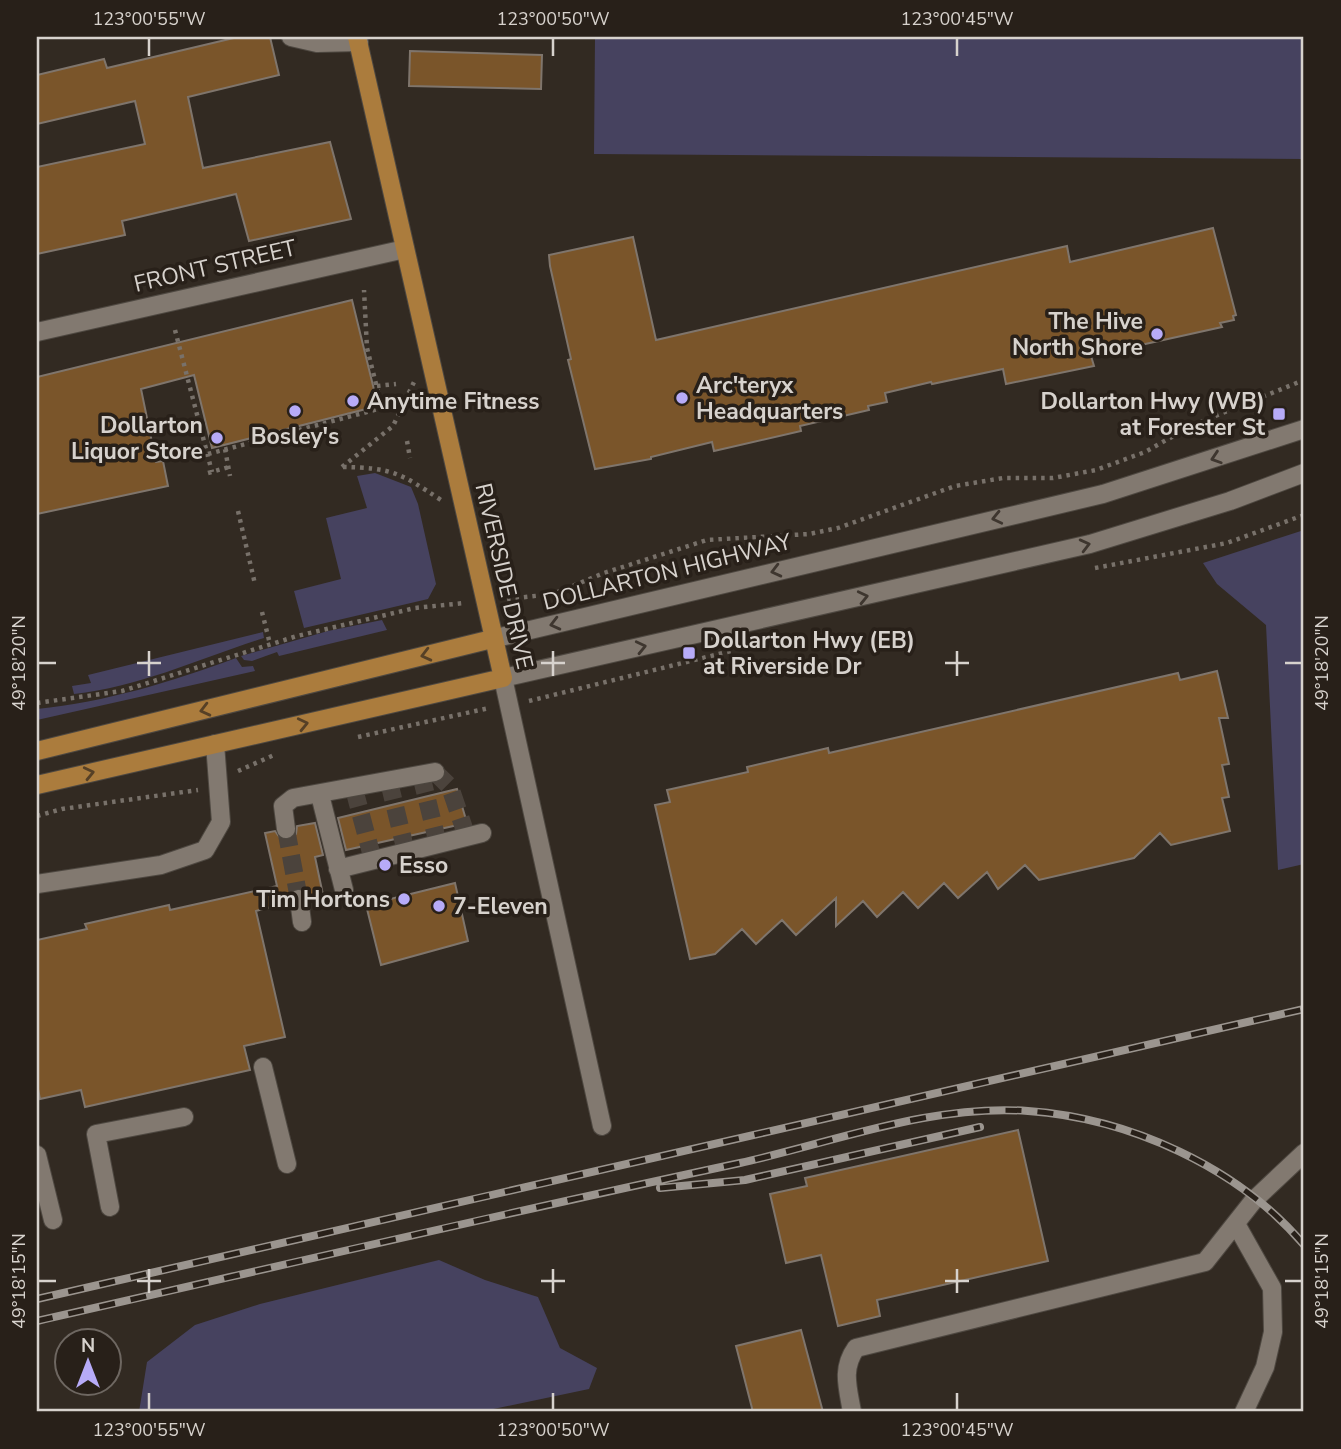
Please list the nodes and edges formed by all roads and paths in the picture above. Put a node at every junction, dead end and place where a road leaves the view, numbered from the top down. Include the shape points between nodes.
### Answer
1 (291, 37) edge
2 (358, 39) edge
3 (405, 249) junction
4 (364, 290) dead end
5 (175, 330) dead end
6 (37, 332) edge
7 (427, 349) junction
8 (1304, 380) edge
9 (396, 384) dead end
10 (377, 386) junction
11 (1304, 429) edge
12 (407, 441) dead end
13 (225, 449) junction
14 (208, 454) junction
15 (410, 458) dead end
16 (229, 467) junction
17 (1304, 473) edge
18 (230, 476) dead end
19 (239, 511) dead end
20 (465, 515) junction
21 (1304, 515) edge
22 (1086, 570) dead end
23 (255, 584) dead end
24 (521, 598) dead end
25 (442, 606) dead end
26 (262, 612) dead end
27 (492, 639) junction
28 (270, 644) junction
29 (738, 649) dead end
30 (503, 678) junction
31 (544, 698) dead end
32 (37, 703) edge
33 (461, 714) dead end
34 (344, 739) dead end
35 (215, 744) junction
36 (37, 751) edge
37 (284, 752) dead end
38 (435, 772) dead end
39 (219, 780) junction
40 (37, 785) edge
41 (320, 795) junction
42 (37, 816) edge
43 (286, 829) tunnel mouth
44 (482, 834) dead end
45 (338, 869) junction
46 (37, 884) edge
47 (344, 890) dead end
48 (299, 899) tunnel mouth
49 (302, 922) dead end
50 (263, 1067) dead end
51 (184, 1117) dead end
52 (602, 1126) dead end
53 (1304, 1153) edge
54 (37, 1155) edge
55 (287, 1164) dead end
56 (110, 1207) dead end
57 (53, 1220) dead end
58 (1236, 1224) junction
59 (852, 1412) edge
60 (1244, 1412) edge

1 - 2 street via 317,43
2 - 3 main road, RIVERSIDE DRIVE
3 - 6 street, FRONT STREET
3 - 7 main road, RIVERSIDE DRIVE
4 - 10 path via 367,348
5 - 14 path
7 - 20 main road, RIVERSIDE DRIVE
7 - 20 path via 394,426 342,467 384,468
8 - 24 path via 1096,470 955,486 809,534 707,540 553,594
9 - 10 path
10 - 13 path via 382,402 379,410
11 -> 27 street, DOLLARTON HIGHWAY via 1103,494
12 - 15 path
13 - 14 path
13 - 16 path
14 - 16 path via 210,472
16 - 18 path
30 -> 17 street via 1090,544
19 - 23 path
20 - 27 main road, RIVERSIDE DRIVE
21 - 22 path via 1227,542
25 - 28 path
26 - 28 path
27 - 30 main road, RIVERSIDE DRIVE
27 -> 36 main road, DOLLARTON HIGHWAY
28 - 32 path via 122,691
29 - 31 path
35 -> 30 main road
30 - 52 street, RIVERSIDE DRIVE
33 - 34 path
35 - 39 street
40 -> 35 main road
37 - 39 path
38 - 41 street
39 - 42 path via 191,793
39 - 46 street via 221,822 205,850 161,864
41 - 43 street via 293,798 283,806
41 - 45 street
44 - 45 street
45 - 47 street
48 - 49 street
50 - 55 street
51 - 56 street via 96,1134
53 - 58 street via 1254,1200
54 - 57 street
58 - 59 street via 1205,1262 856,1348 846,1369
58 - 60 street via 1272,1288 1273,1332 1265,1367

